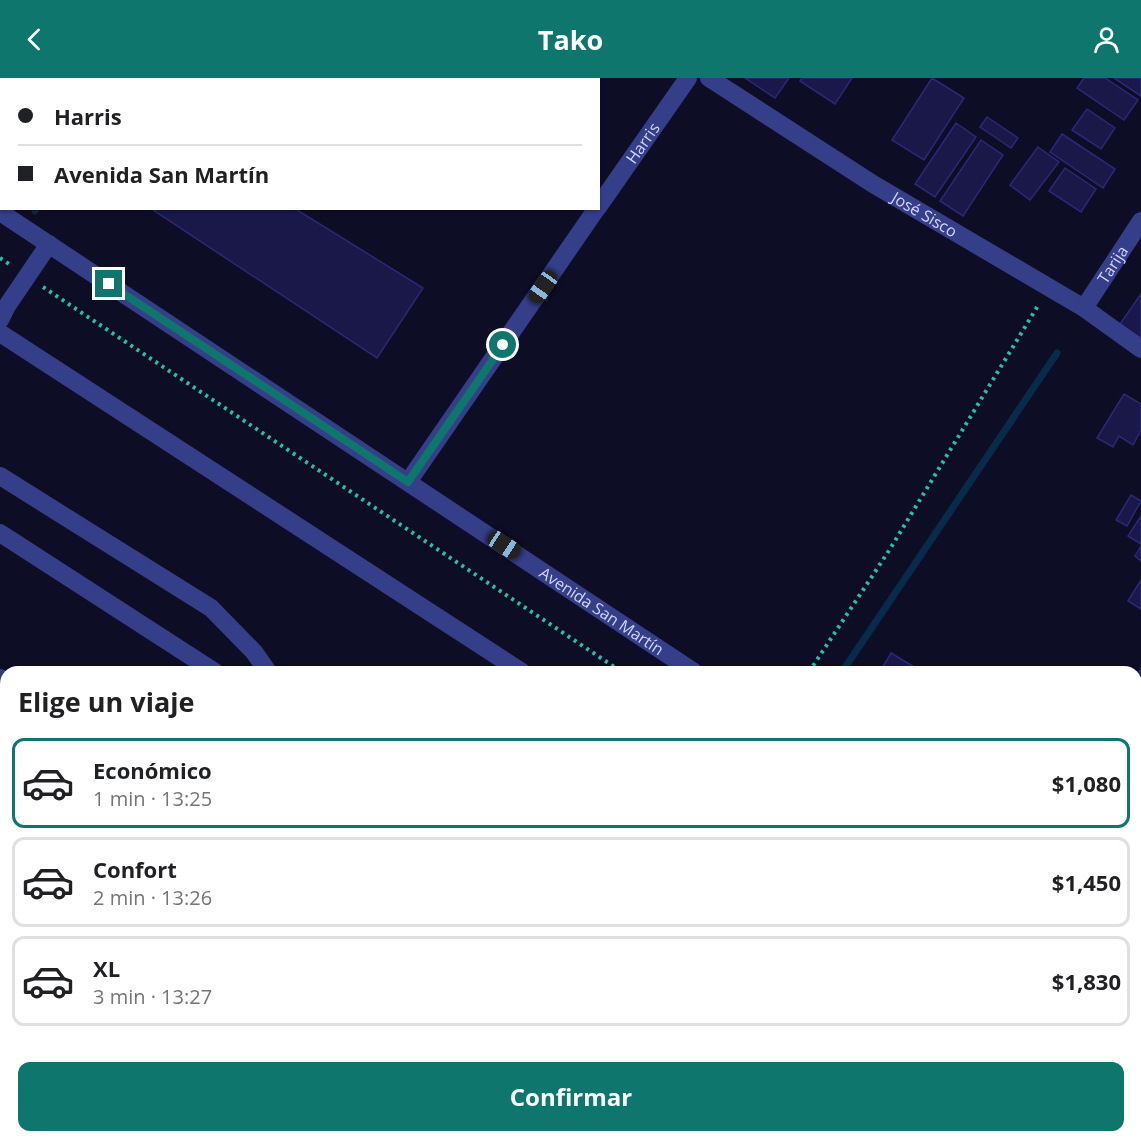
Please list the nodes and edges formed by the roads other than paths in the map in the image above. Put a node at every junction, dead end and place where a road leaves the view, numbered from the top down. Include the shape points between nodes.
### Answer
1 (688, 78) edge
2 (709, 78) edge
3 (600, 205) edge
4 (597, 210) edge
5 (0, 212) edge
6 (1141, 221) edge
7 (49, 244) junction
8 (1084, 308) junction
9 (0, 320) edge
10 (0, 333) edge
11 (1141, 349) edge
12 (0, 476) edge
13 (408, 482) junction
14 (0, 533) edge
15 (207, 666) edge
16 (264, 666) edge
17 (513, 666) edge
18 (685, 666) edge

1 - 3 street, Harris
2 - 8 street, José Sisco via 873,184
4 - 13 street, Harris
5 - 7 street, Avenida San Martín
6 - 8 street, Tarija
7 - 9 street
7 - 13 street, Avenida San Martín
8 - 11 street, José Sisco
10 - 17 street
12 - 16 street via 211,608
13 - 18 street, Avenida San Martín
14 - 15 street

